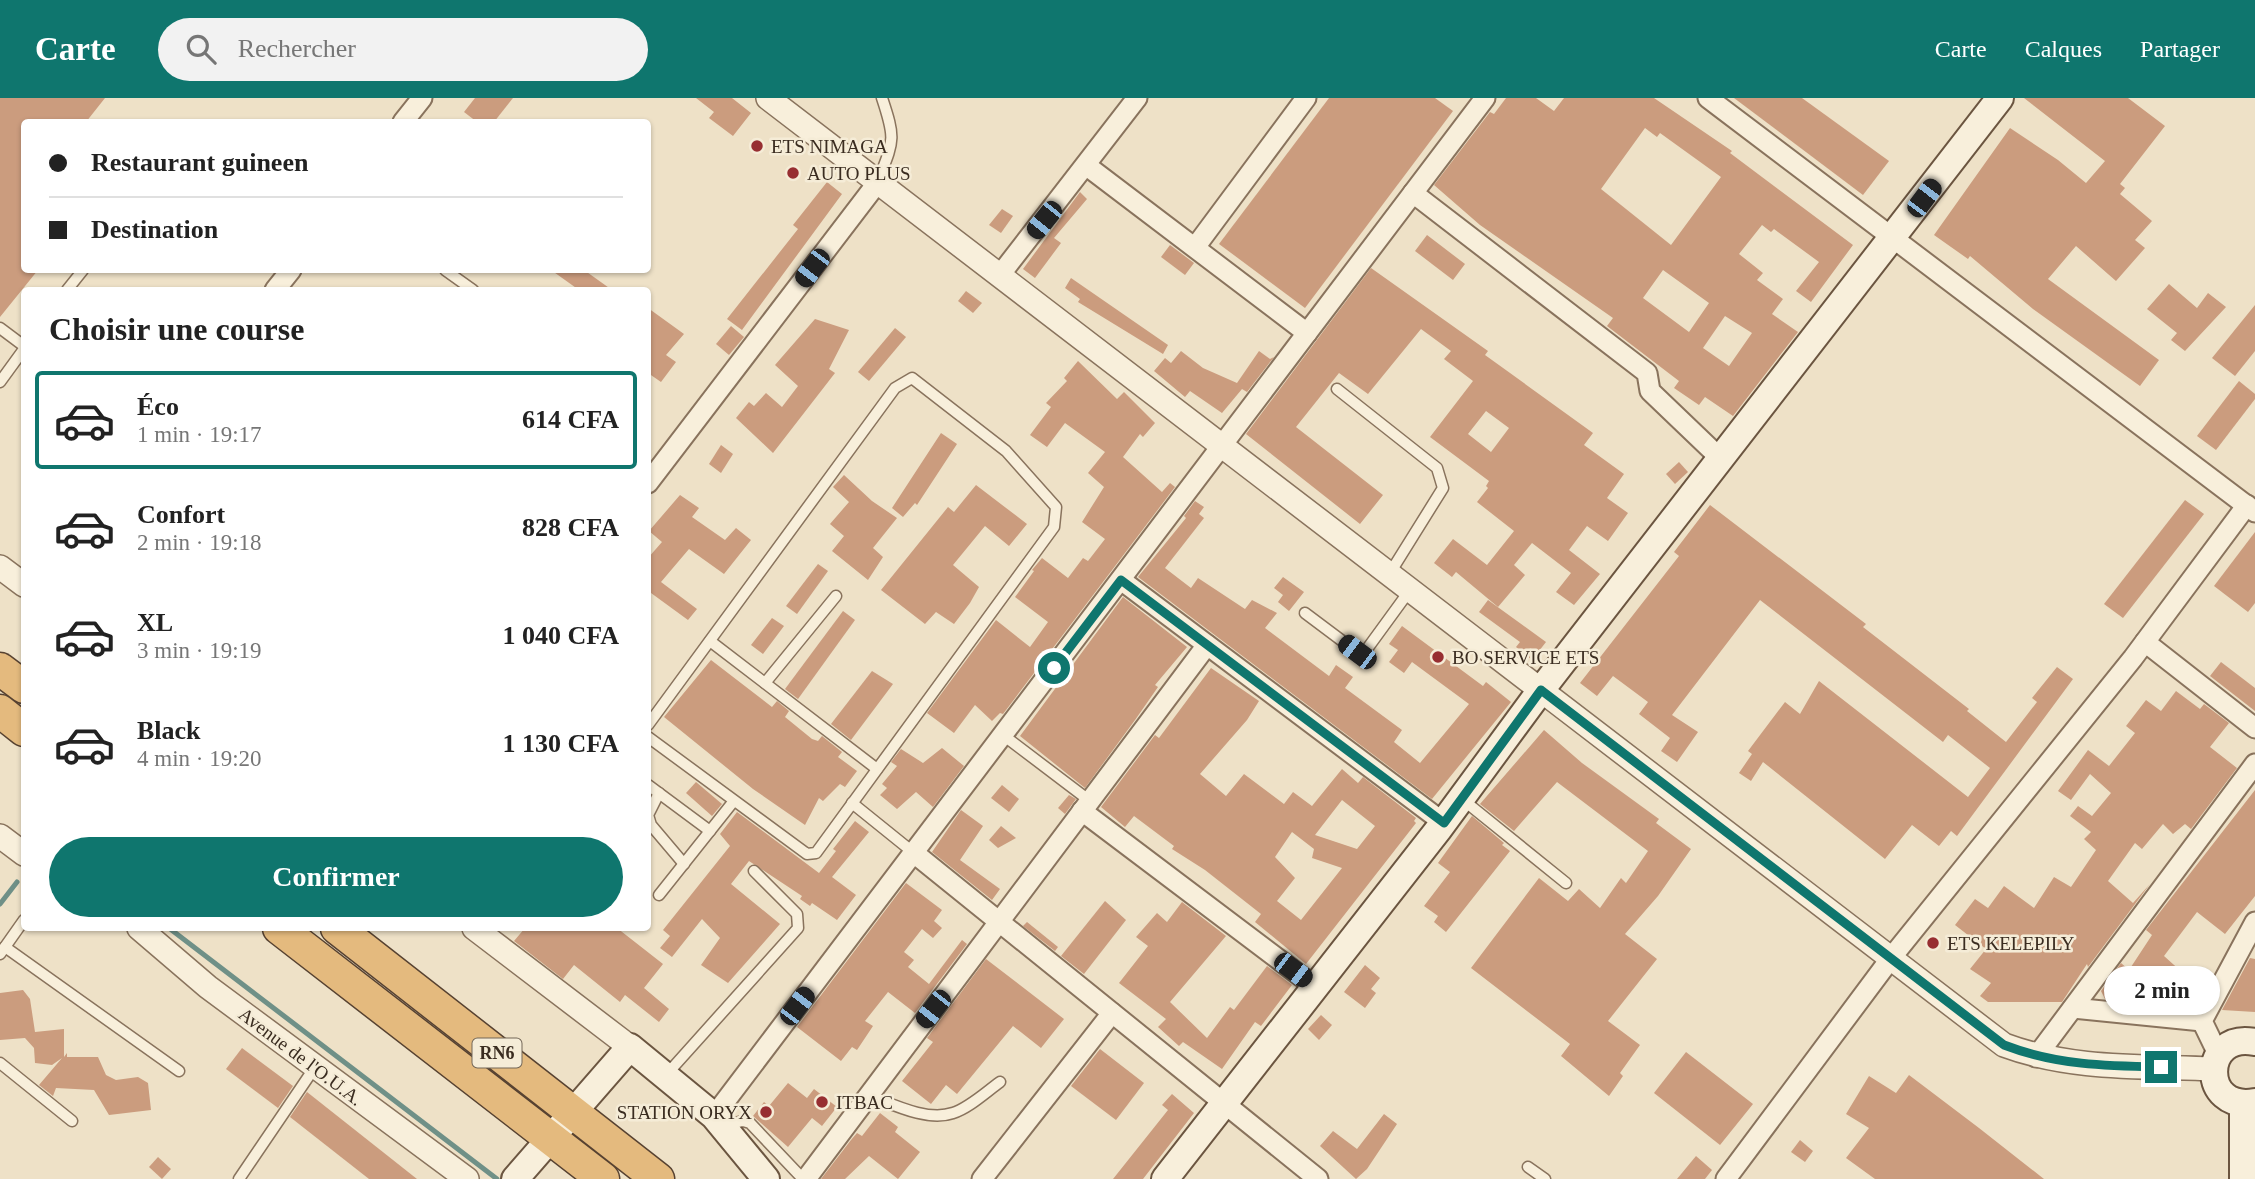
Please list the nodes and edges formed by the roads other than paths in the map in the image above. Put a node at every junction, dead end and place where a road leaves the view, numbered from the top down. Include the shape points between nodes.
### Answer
1 (422, 98) edge
2 (768, 98) edge
3 (883, 98) edge
4 (1137, 98) edge
5 (1306, 98) edge
6 (1708, 98) edge
7 (2000, 98) edge
8 (1476, 101) edge
9 (405, 119) edge
10 (1087, 166) junction
11 (878, 182) junction
12 (1413, 193) junction
13 (1893, 237) junction
14 (1196, 246) junction
15 (81, 273) edge
16 (449, 273) edge
17 (1000, 275) junction
18 (69, 287) edge
19 (469, 287) edge
20 (0, 328) edge
21 (1307, 333) junction
22 (21, 345) edge
23 (21, 351) edge
24 (0, 382) edge
25 (1337, 389) dead end
26 (1222, 446) junction
27 (1720, 458) junction
28 (651, 479) edge
29 (2251, 509) edge
30 (0, 567) edge
31 (1390, 574) junction
32 (1121, 580) junction
33 (21, 583) edge
34 (1410, 589) junction
35 (836, 596) dead end
36 (1304, 613) dead end
37 (710, 641) junction
38 (2145, 642) junction
39 (1207, 645) junction
40 (0, 669) edge
41 (765, 683) junction
42 (21, 685) edge
43 (1541, 690) junction
44 (0, 711) edge
45 (651, 721) edge
46 (21, 728) edge
47 (2255, 728) edge
48 (1003, 735) junction
49 (651, 739) edge
50 (2255, 764) edge
51 (877, 769) junction
52 (651, 787) edge
53 (659, 793) junction
54 (1461, 799) junction
55 (733, 802) junction
56 (852, 803) junction
57 (1086, 806) junction
58 (651, 810) edge
59 (1444, 823) junction
60 (651, 825) edge
61 (710, 831) junction
62 (0, 836) edge
63 (21, 852) edge
64 (914, 853) junction
65 (684, 864) junction
66 (754, 871) dead end
67 (1566, 883) dead end
68 (659, 895) dead end
69 (2255, 922) edge
70 (21, 924) edge
71 (998, 924) junction
72 (143, 931) edge
73 (283, 931) edge
74 (341, 931) edge
75 (486, 931) edge
76 (2249, 944) edge
77 (2, 951) edge
78 (1891, 958) junction
79 (1314, 986) junction
80 (2073, 1007) junction
81 (1112, 1013) junction
82 (2202, 1021) junction
83 (2255, 1042) edge
84 (630, 1047) junction
85 (2036, 1057) junction
86 (2215, 1061) junction
87 (0, 1063) edge
88 (316, 1066) junction
89 (179, 1071) dead end
90 (666, 1075) junction
91 (1000, 1082) dead end
92 (868, 1095) junction
93 (2249, 1103) edge
94 (1223, 1105) junction
95 (572, 1112) junction
96 (72, 1121) dead end
97 (718, 1121) junction
98 (549, 1137) junction
99 (1528, 1167) dead end
100 (239, 1179) edge
101 (467, 1179) edge
102 (515, 1179) edge
103 (603, 1179) edge
104 (658, 1179) edge
105 (766, 1179) edge
106 (804, 1179) edge
107 (982, 1179) edge
108 (1165, 1179) edge
109 (1318, 1179) edge
110 (1545, 1179) edge
111 (1726, 1179) edge
112 (2243, 1179) edge

1 - 9 street
2 - 11 street
3 - 11 lane via 893,131
4 - 10 street
5 - 14 street
6 - 13 street
7 - 13 main road
8 - 12 street
10 - 14 street
10 - 17 street
11 - 17 street
11 - 28 street
12 - 21 street
12 - 27 street via 1647,373 1650,391
13 - 27 main road
13 - 29 street
14 - 21 street
15 - 18 lane
16 - 19 lane
17 - 26 street
20 - 22 lane
21 - 26 street
23 - 24 lane
25 - 31 lane via 1442,476 1443,488
26 - 31 street
26 - 32 street
27 - 43 main road
29 - 38 street
30 - 33 street
31 - 34 street
32 - 39 street
32 - 48 street
34 - 36 lane via 1367,649 1357,652
34 - 43 street
35 - 41 lane
37 - 41 lane
37 - 45 lane
37 - 51 lane via 895,388 912,378 1006,451 1056,507 1054,527
38 - 47 street
38 - 78 street
39 - 57 street
39 - 59 street
40 - 42 highway
41 - 51 lane
43 - 54 main road
43 - 78 street
44 - 46 highway
48 - 57 lane
48 - 64 street
49 - 55 lane
50 - 80 street
51 - 56 lane
52 - 53 lane
53 - 58 lane
53 - 61 lane
54 - 59 main road
54 - 67 lane
55 - 56 lane via 807,854 816,853
55 - 61 lane
56 - 64 lane
57 - 71 street
57 - 79 street
59 - 79 main road
60 - 65 lane
61 - 65 lane
62 - 63 street
64 - 71 street
64 - 97 street
65 - 68 lane
66 - 90 lane via 797,914 798,928
69 - 76 street
70 - 77 lane
71 - 81 street
71 - 92 street
72 - 88 street, Avenue de l'O.U.A. via 208,987
73 - 98 highway, RN6
74 - 95 highway, RN6
75 - 84 street
76 - 82 street
77 - 89 lane
78 - 85 street via 2004,1045
78 - 111 street
79 - 94 main road
80 - 82 street
80 - 85 street
81 - 94 street
81 - 107 street
82 - 86 street
83 - 86 main road via 2229,1044
84 - 90 main road
84 - 95 main road
85 - 86 street via 2082,1065
86 - 93 main road via 2216,1086 2227,1099
87 - 96 lane
88 - 100 lane
88 - 101 street, Avenue de l'O.U.A.
90 - 97 main road
91 - 92 lane via 954,1113 908,1110
92 - 106 street
93 - 112 main road
94 - 108 main road
94 - 109 street
95 - 98 main road
95 - 104 highway, RN6
97 - 105 main road
97 - 106 lane via 750,1123
98 - 102 main road
98 - 103 highway, RN6
99 - 110 lane

